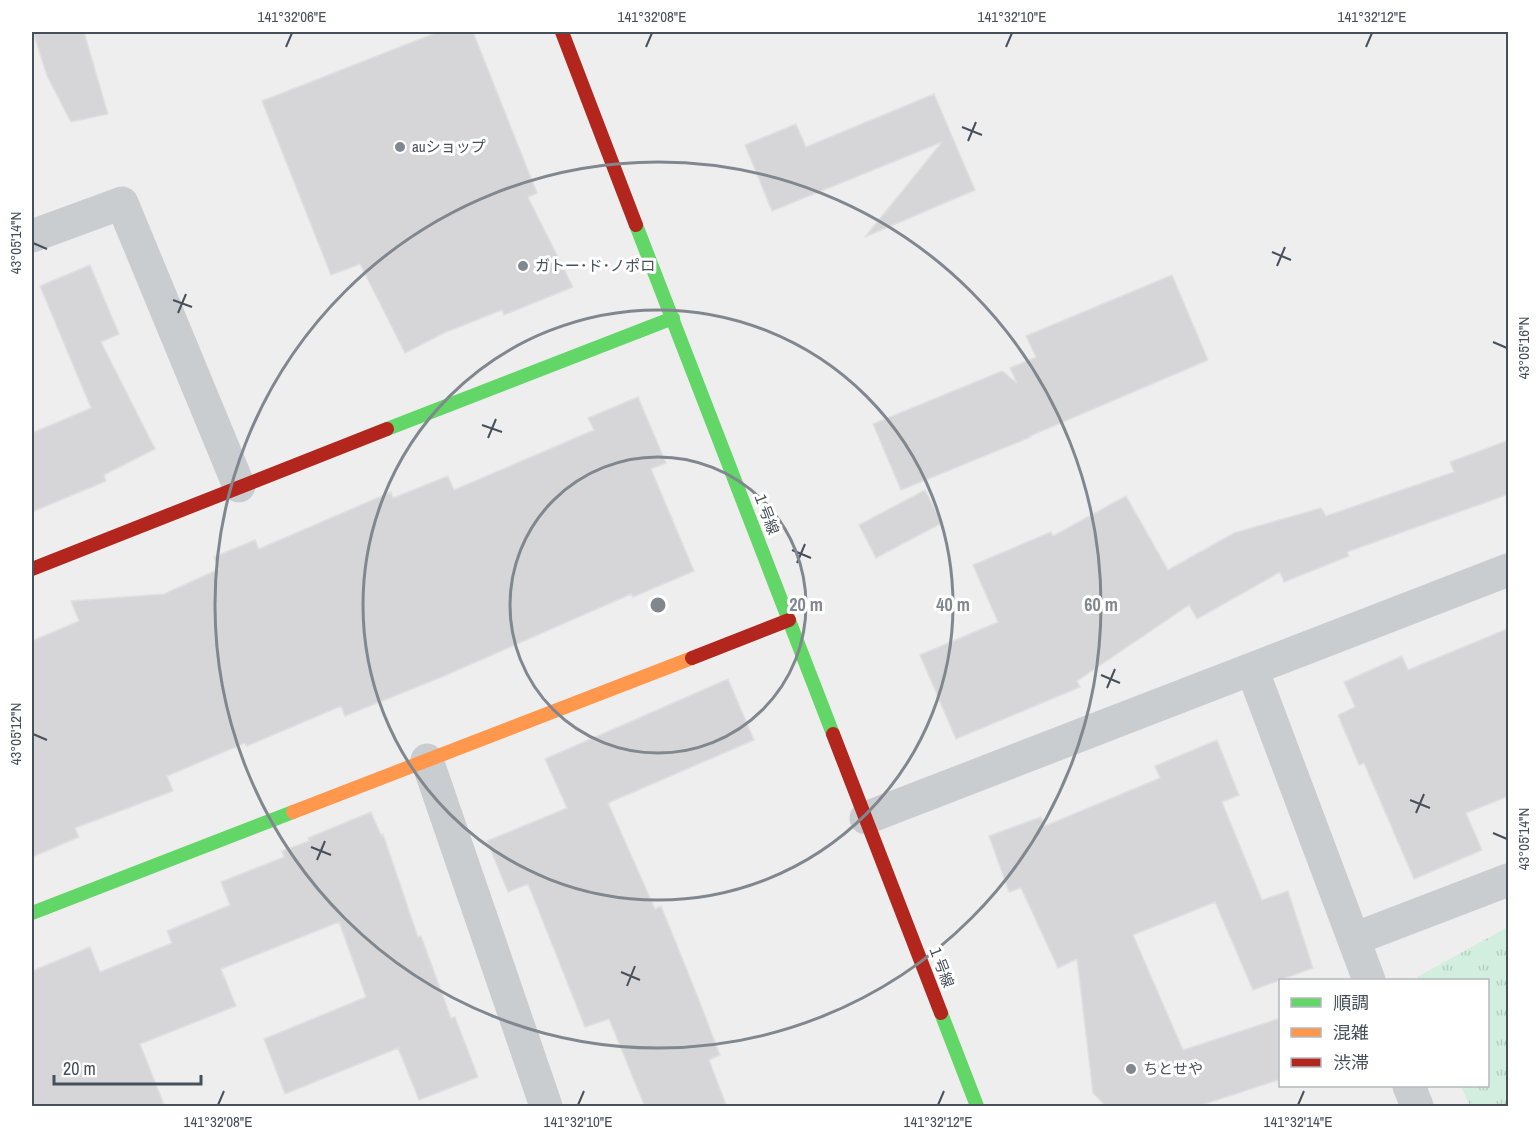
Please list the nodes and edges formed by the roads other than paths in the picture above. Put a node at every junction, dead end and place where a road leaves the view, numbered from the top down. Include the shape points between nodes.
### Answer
1 (562, 32) edge
2 (32, 236) edge
3 (673, 318) junction
4 (239, 486) junction
5 (32, 569) edge
6 (1509, 570) edge
7 (789, 620) junction
8 (1252, 669) junction
9 (427, 760) junction
10 (866, 818) junction
11 (1509, 880) edge
12 (32, 913) edge
13 (1354, 939) junction
14 (1369, 979) edge
15 (1409, 1087) edge
16 (544, 1106) edge
17 (977, 1107) edge
18 (1417, 1107) edge

1 - 3 street, １号線
2 - 4 street via 122,203
3 - 4 street
3 - 7 street, １号線
4 - 5 street
6 - 8 street
7 - 9 street
7 - 10 street, １号線
8 - 10 street
8 - 13 street
9 - 12 street
9 - 16 street
10 - 17 street, １号線
11 - 13 street
13 - 14 street
15 - 18 street

